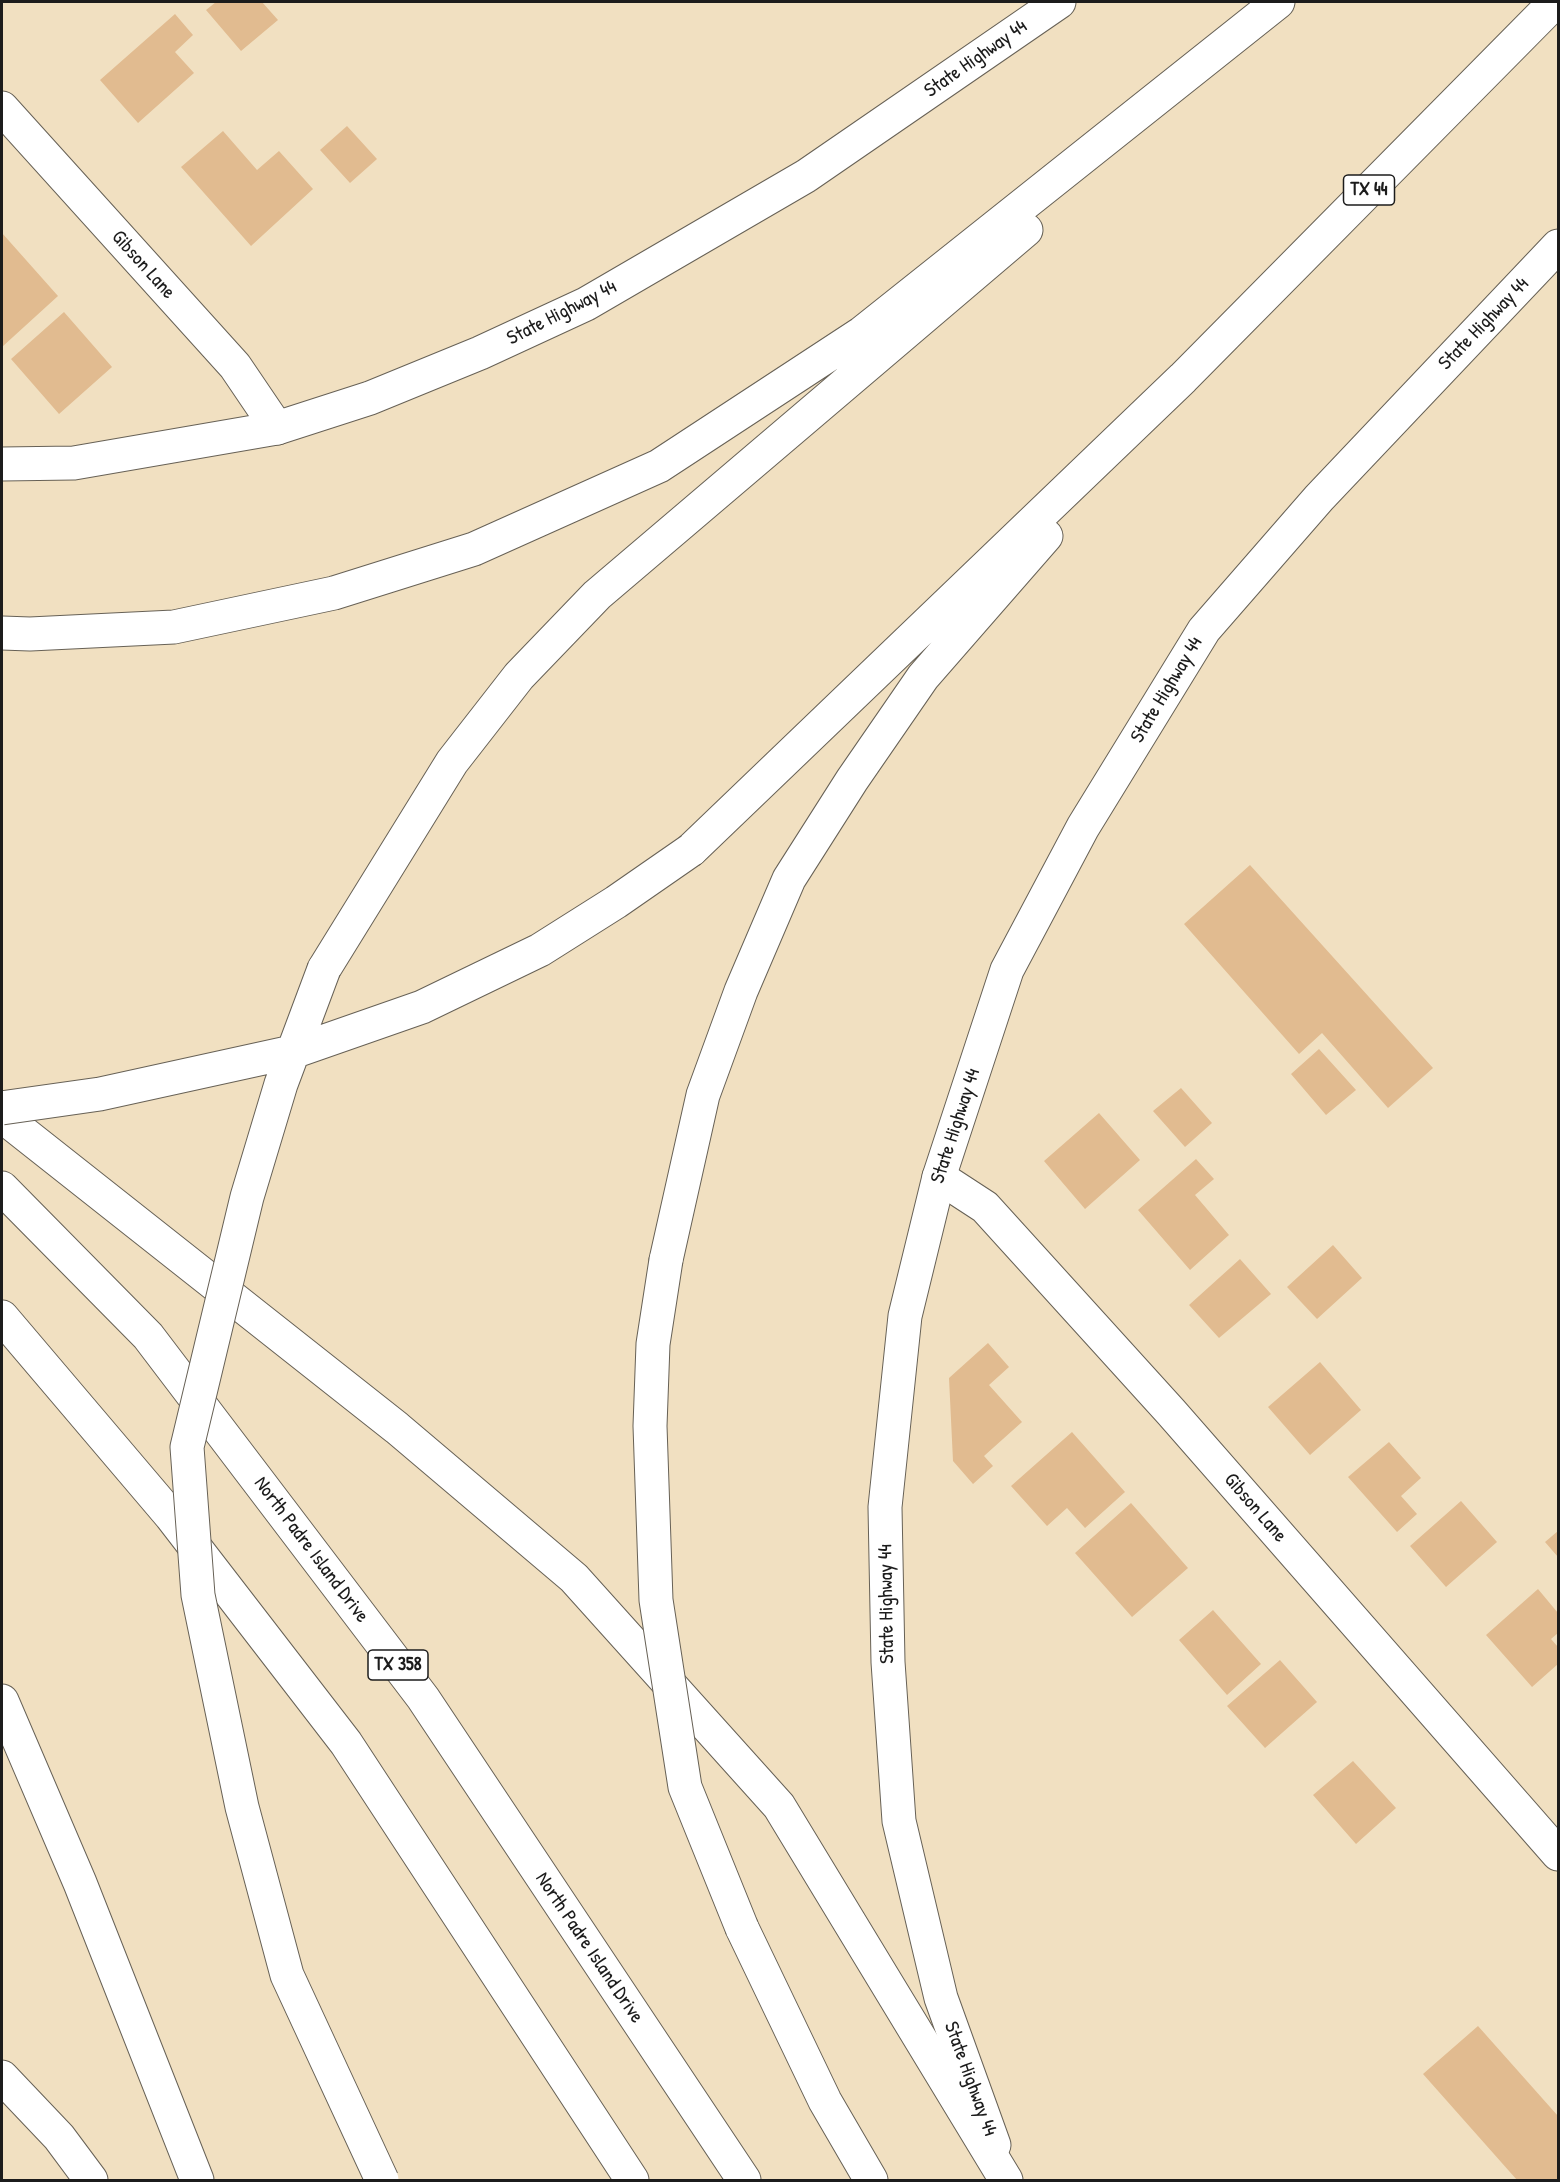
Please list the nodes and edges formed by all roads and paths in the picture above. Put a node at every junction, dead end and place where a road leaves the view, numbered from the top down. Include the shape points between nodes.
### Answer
1 (1059, 2) edge
2 (1278, 2) edge
3 (1298, 2) edge
4 (1555, 2) edge
5 (2, 108) edge
6 (1558, 246) edge
7 (1183, 378) junction
8 (278, 428) junction
9 (2, 464) edge
10 (2, 633) edge
11 (2, 1107) edge
12 (2, 1116) edge
13 (939, 1177) junction
14 (2, 1188) edge
15 (2, 1317) edge
16 (2, 1701) edge
17 (1558, 1854) edge
18 (2, 2077) edge
19 (91, 2181) edge
20 (196, 2181) edge
21 (382, 2181) edge
22 (632, 2181) edge
23 (744, 2181) edge
24 (872, 2181) edge
25 (1006, 2181) edge

1 - 8 main road, State Highway 44 via 806,176 586,304 370,398
2 - 10 main road via 861,333 659,466 474,549 334,593 174,627
3 - 21 main road, bridge via 597,595 519,676 452,762 324,969 281,1084 247,1197 187,1447 198,1594 242,1807 287,1976
4 - 7 main road, TX 44
5 - 8 main road, Gibson Lane via 235,366
6 - 13 main road, State Highway 44 via 1319,498 1204,630 1083,827 1007,970
7 - 11 main road, bridge via 691,850 540,950 422,1007 296,1051 100,1094
7 - 24 main road, bridge via 923,677 789,879 741,991 703,1095 666,1260 653,1344 650,1426 656,1600 685,1787 742,1928 825,2101
8 - 9 main road, State Highway 44 via 74,463
12 - 25 main road via 397,1428 574,1578 779,1806
13 - 17 main road, Gibson Lane via 985,1207 1171,1412
13 - 25 main road, State Highway 44 via 905,1316 885,1507 888,1662 899,1821 941,1998
14 - 23 main road, North Padre Island Drive / TX 358 via 148,1336 423,1698
15 - 22 main road via 171,1516 346,1743
16 - 20 main road via 80,1882
18 - 19 main road via 58,2137

